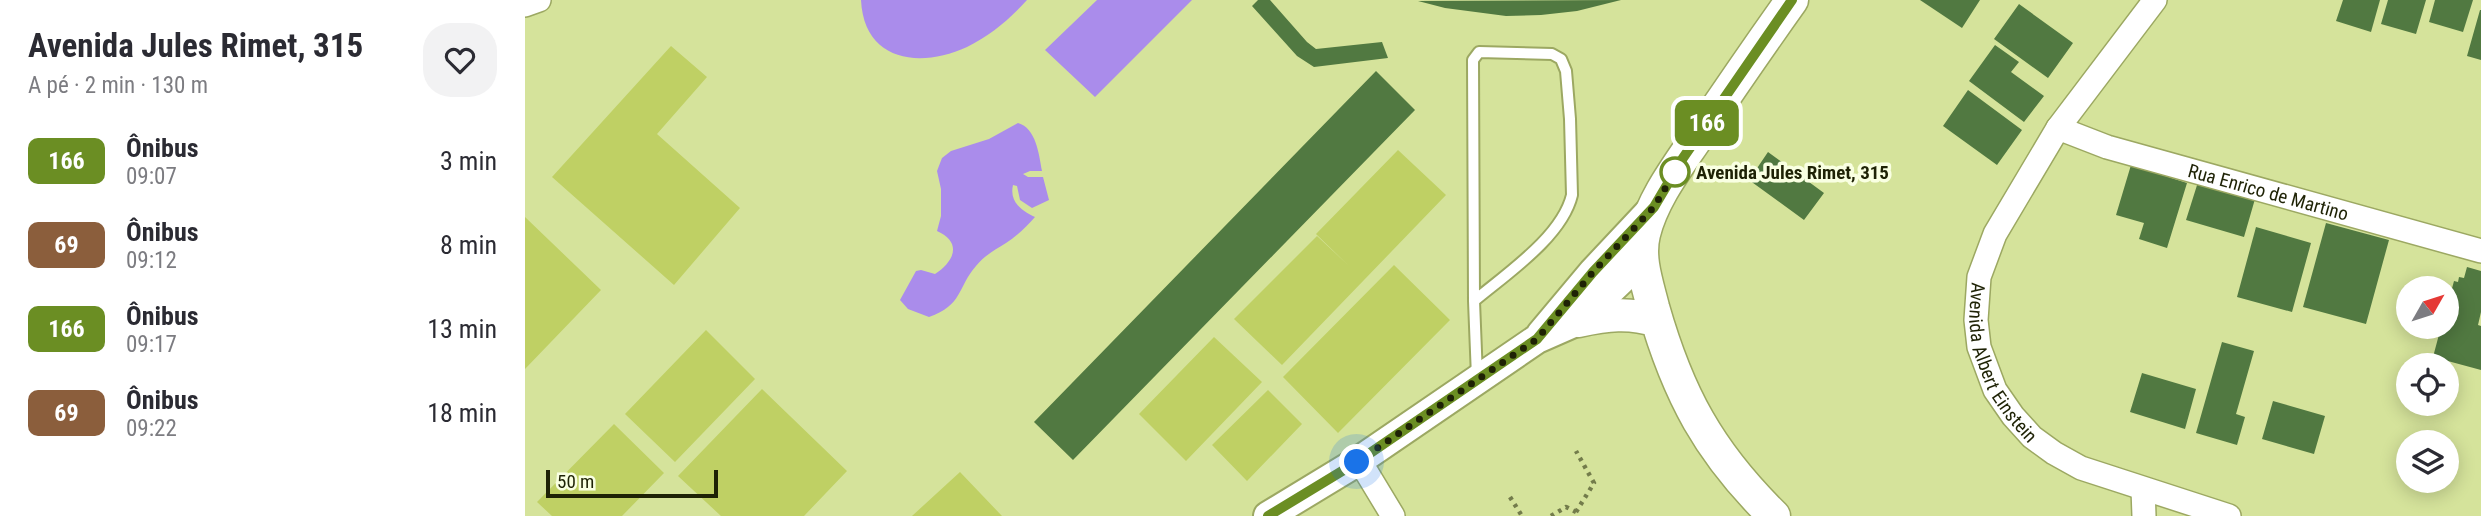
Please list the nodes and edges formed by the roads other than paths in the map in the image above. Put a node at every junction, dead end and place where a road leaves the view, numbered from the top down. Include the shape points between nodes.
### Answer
1 (539, 0) edge
2 (1792, 0) edge
3 (2155, 0) edge
4 (525, 5) edge
5 (2058, 128) junction
6 (1654, 207) junction
7 (2481, 251) edge
8 (1642, 260) junction
9 (1474, 301) junction
10 (1578, 321) junction
11 (1657, 321) junction
12 (1537, 339) junction
13 (1477, 380) junction
14 (1357, 462) junction
15 (2143, 489) junction
16 (1268, 516) edge
17 (1393, 516) edge
18 (1774, 516) edge
19 (2144, 516) edge
20 (2229, 516) edge

1 - 4 street
2 - 6 main road
3 - 5 street, Avenida Albert Einstein
5 - 7 street, Rua Enrico de Martino via 2107,147
5 - 15 street, Avenida Albert Einstein via 1995,234 1979,276 1979,347 1995,390 2032,437 2081,468
6 - 8 main road via 1644,233
6 - 12 street
8 - 10 street
8 - 11 main road
9 - 9 lane via 1473,60 1479,52 1552,54 1561,59 1566,71 1569,205 1551,233
9 - 13 lane
10 - 11 main road via 1625,314
10 - 12 street
11 - 18 main road via 1686,400 1708,438 1743,485
12 - 13 street
13 - 14 street
14 - 16 street
14 - 17 street
15 - 19 street
15 - 20 street, Avenida Albert Einstein

